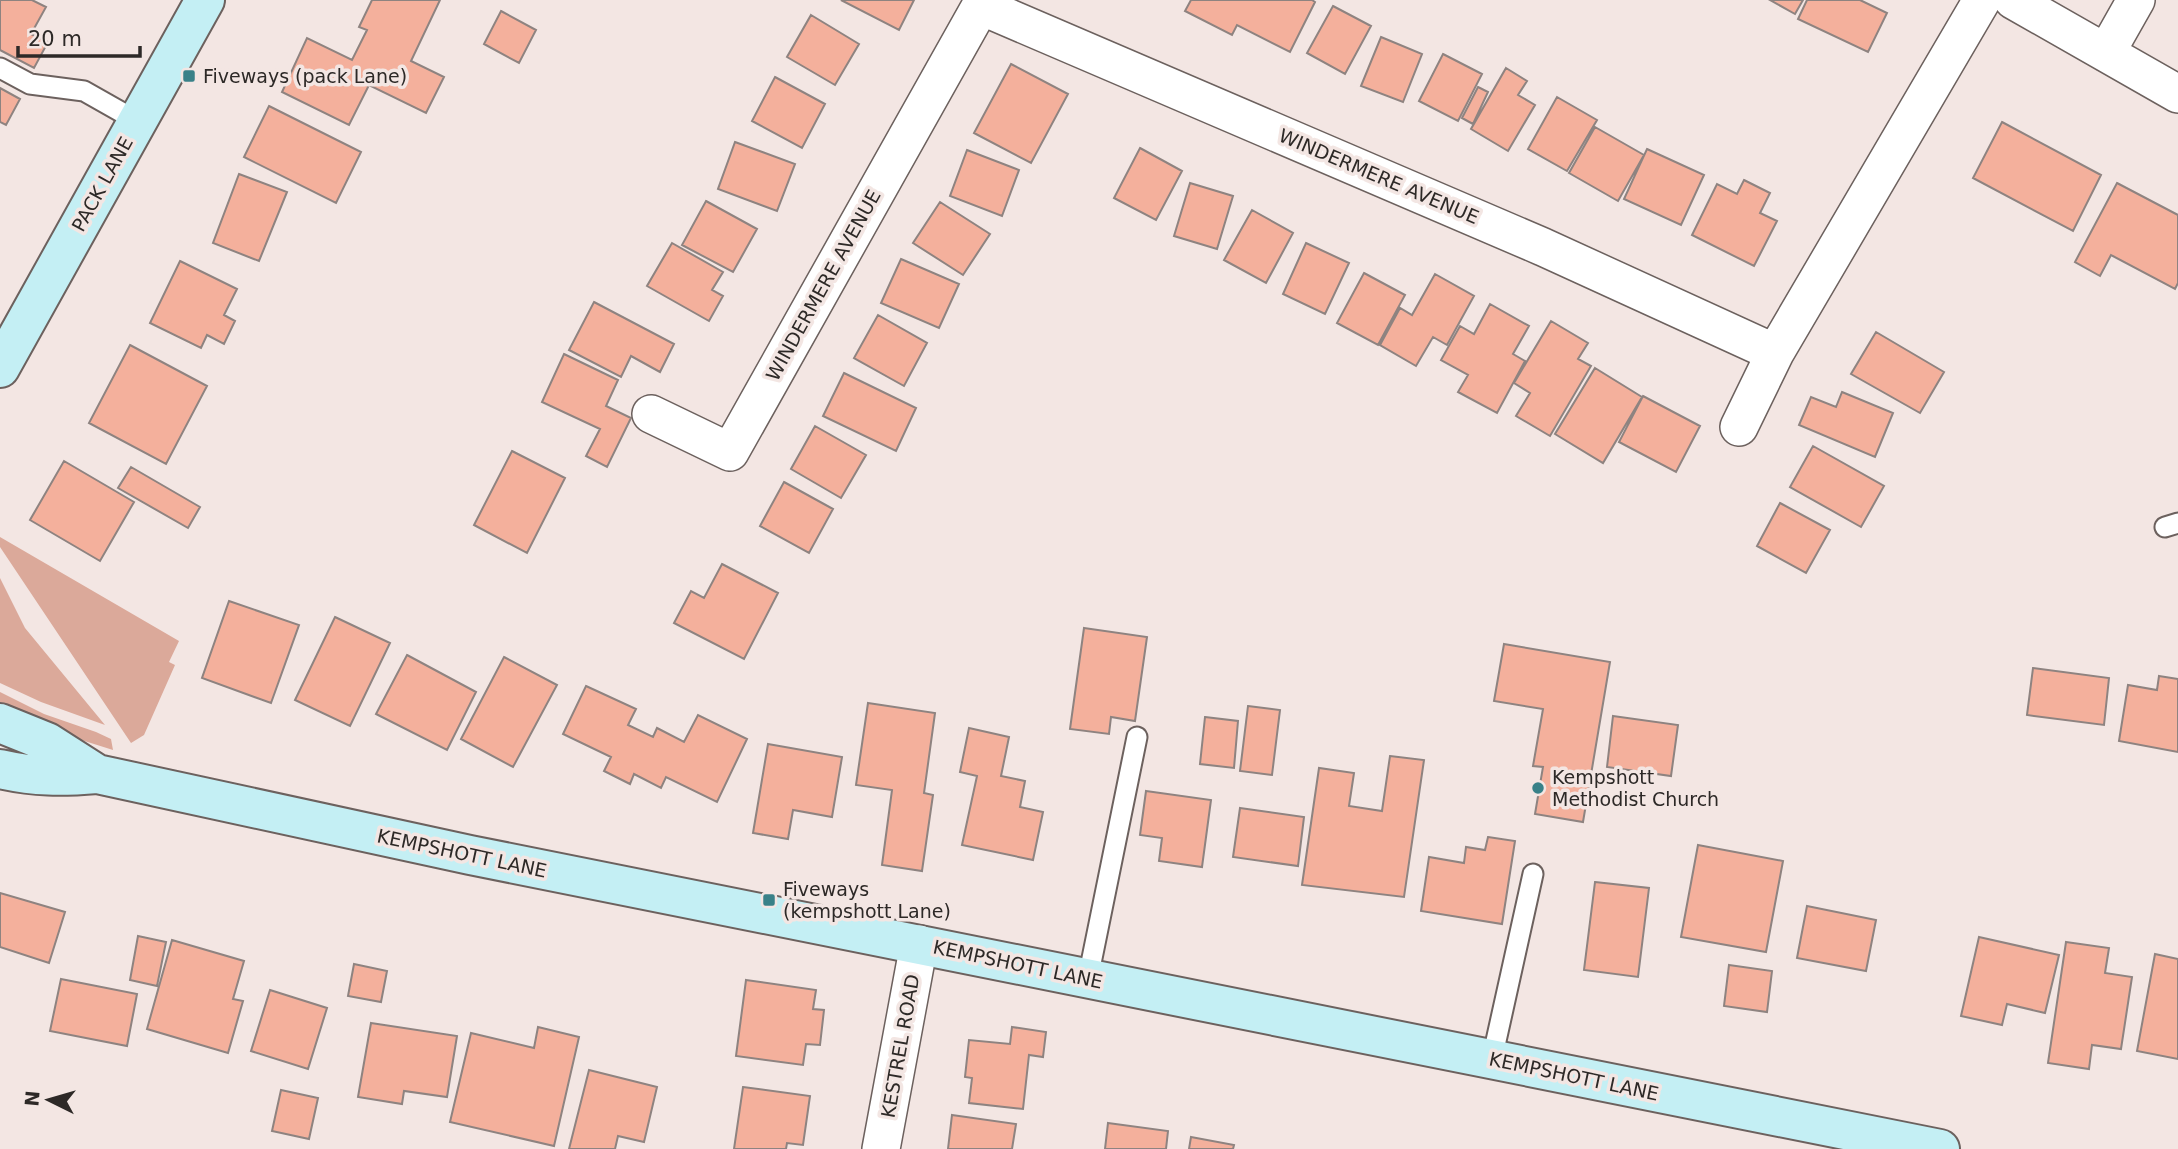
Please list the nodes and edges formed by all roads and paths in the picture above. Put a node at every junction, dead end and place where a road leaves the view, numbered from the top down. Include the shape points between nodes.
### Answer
1 (205, 0) edge
2 (1982, 0) edge
3 (2013, 0) edge
4 (2136, 0) edge
5 (983, 3) edge
6 (2106, 53) junction
7 (0, 68) edge
8 (2178, 94) edge
9 (137, 121) junction
10 (1775, 354) junction
11 (0, 368) edge
12 (651, 414) dead end
13 (1740, 427) dead end
14 (0, 723) edge
15 (1137, 737) dead end
16 (0, 769) edge
17 (97, 774) junction
18 (1533, 874) dead end
19 (919, 944) junction
20 (1088, 978) junction
21 (1492, 1059) junction
22 (881, 1149) edge
23 (1940, 1149) edge

1 - 9 street, PACK LANE
2 - 10 street
3 - 6 street
4 - 6 street
5 - 10 street, WINDERMERE AVENUE via 1543,247
5 - 12 street, WINDERMERE AVENUE via 730,452
6 - 8 street
7 - 9 lane via 30,85 85,91
9 - 11 street, PACK LANE
10 - 13 street
14 - 17 street, KEMPSHOTT LANE via 47,743
15 - 20 lane
16 - 17 street, KEMPSHOTT LANE via 55,778
17 - 19 street, KEMPSHOTT LANE via 470,855
18 - 21 lane
19 - 20 street, KEMPSHOTT LANE
19 - 22 street, KESTREL ROAD
20 - 21 street, KEMPSHOTT LANE
21 - 23 street, KEMPSHOTT LANE

